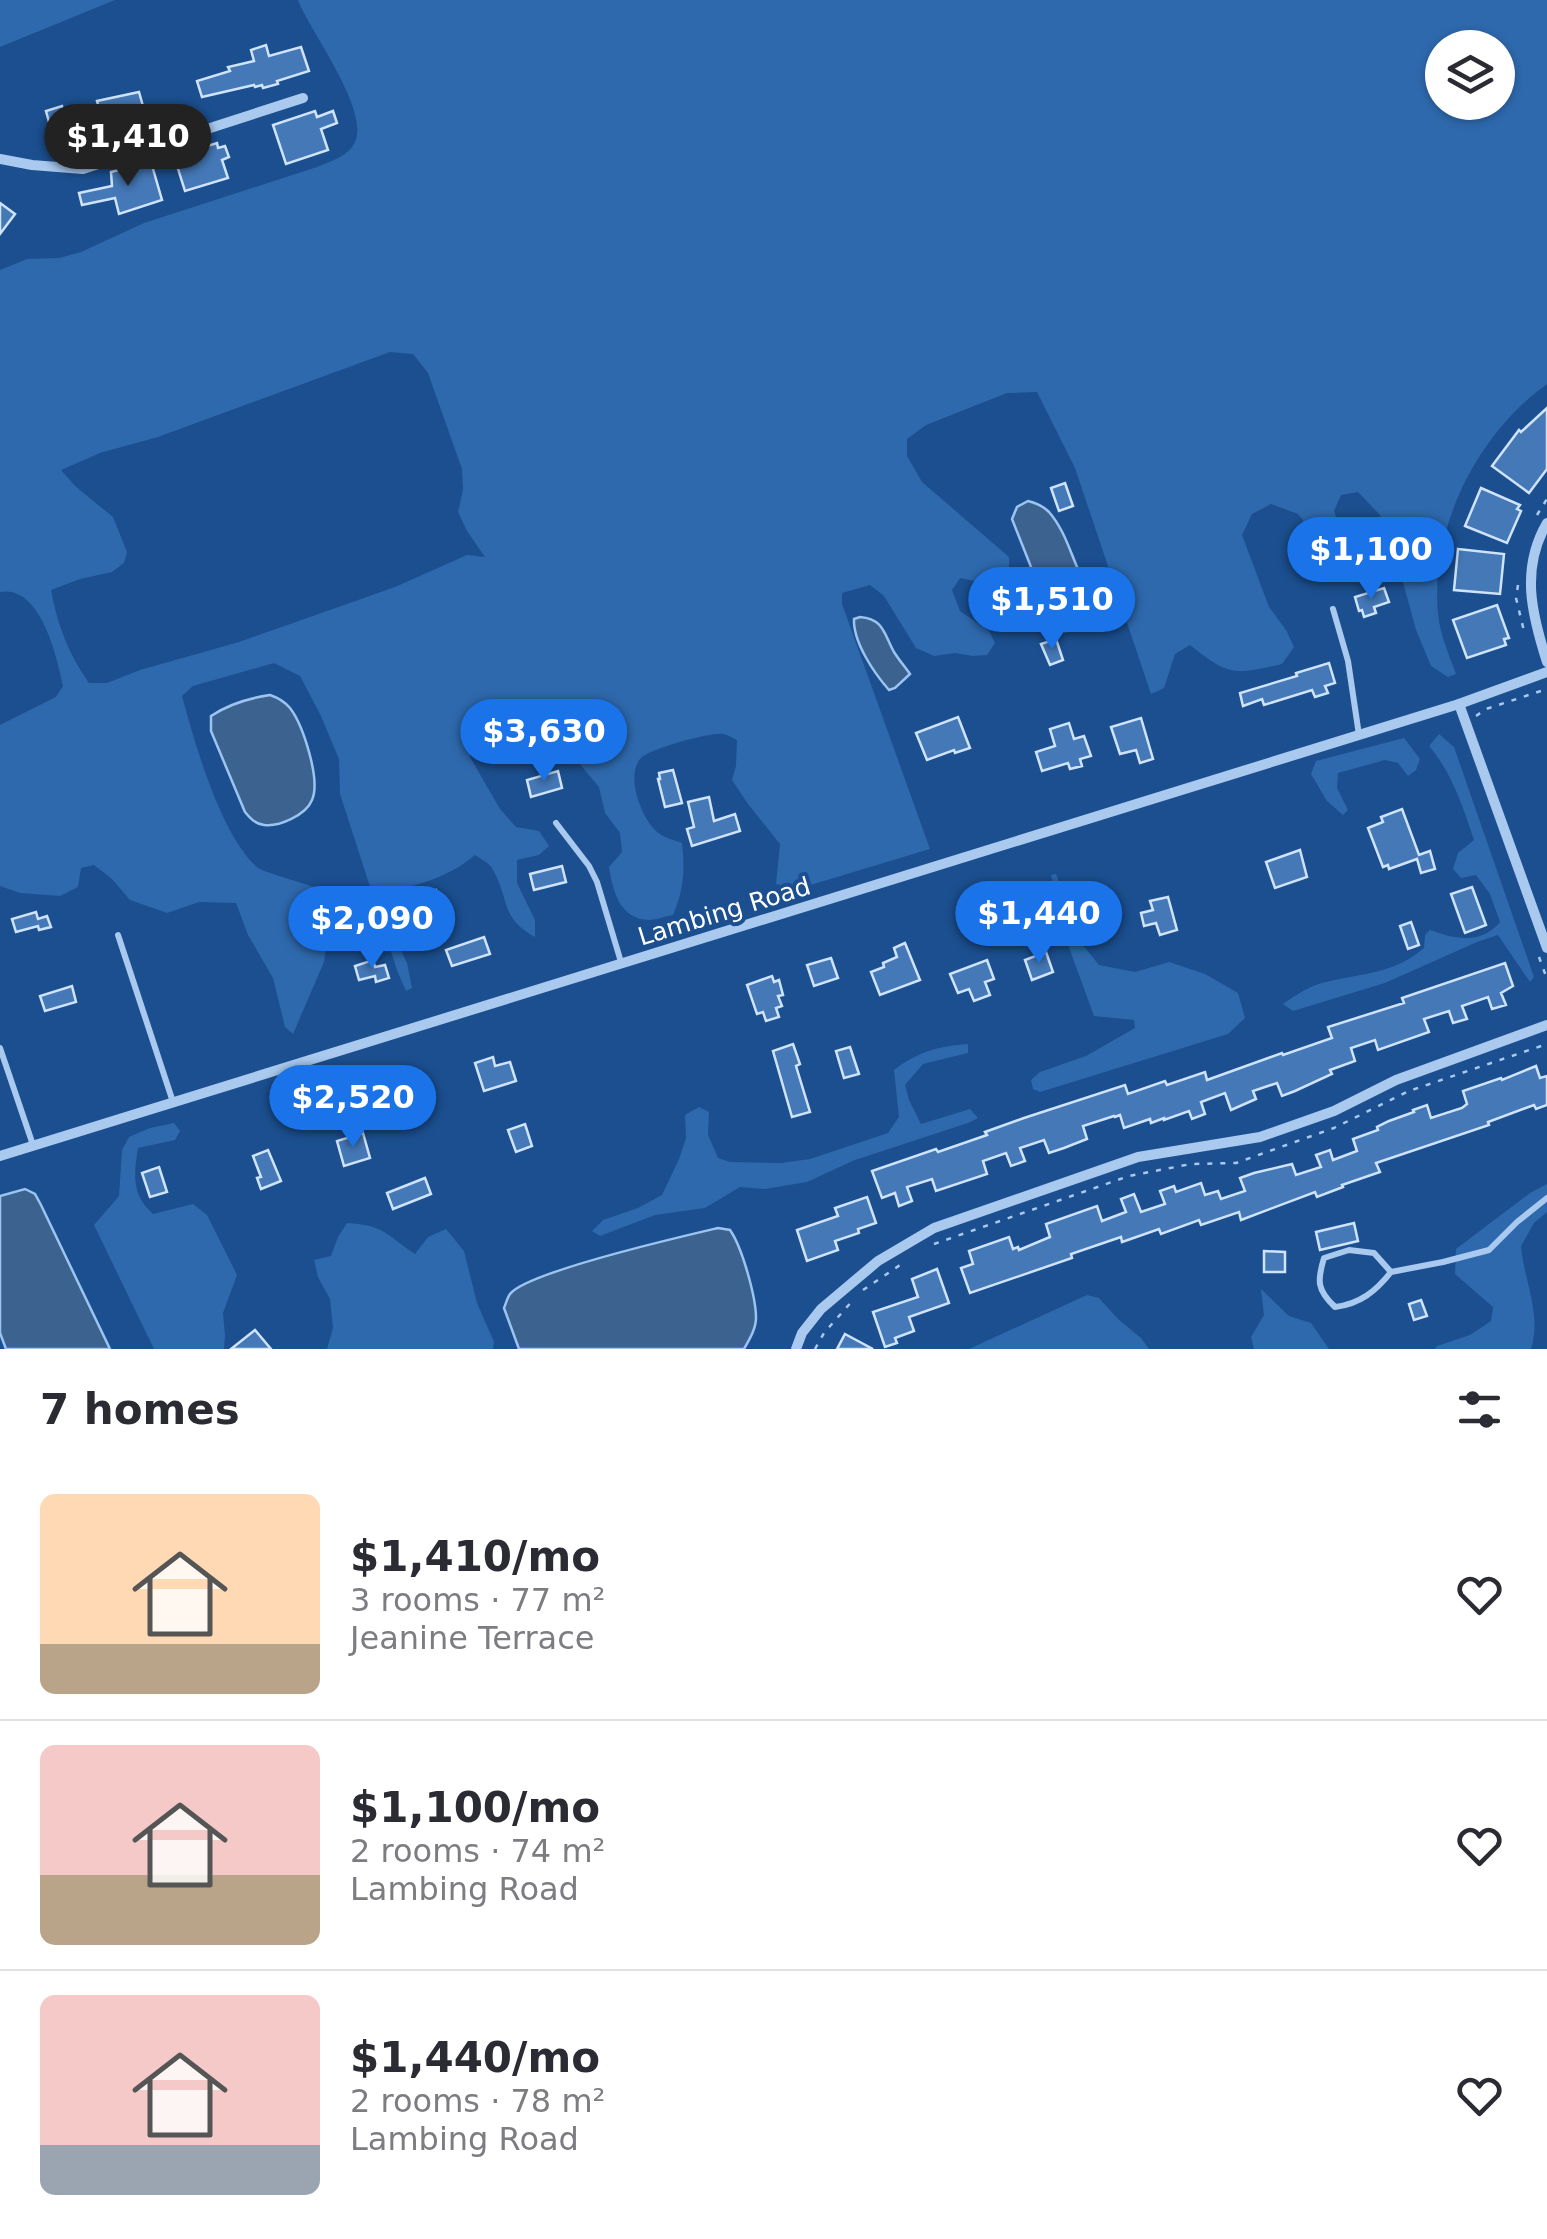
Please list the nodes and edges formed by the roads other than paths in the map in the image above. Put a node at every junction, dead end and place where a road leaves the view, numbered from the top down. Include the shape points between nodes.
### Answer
1 (302, 98) dead end
2 (0, 159) edge
3 (1547, 523) edge
4 (1333, 609) dead end
5 (1547, 662) edge
6 (1547, 672) edge
7 (1459, 704) junction
8 (1359, 735) junction
9 (556, 823) dead end
10 (118, 934) dead end
11 (1547, 948) edge
12 (621, 962) junction
13 (1547, 1026) edge
14 (0, 1048) edge
15 (173, 1103) junction
16 (34, 1146) junction
17 (0, 1156) edge
18 (1547, 1198) edge
19 (1391, 1272) junction
20 (796, 1349) edge

1 - 2 street via 83,169
3 - 5 street via 1530,574 1532,614
4 - 8 lane
6 - 7 street, Lambing Road
7 - 8 street, Lambing Road
7 - 11 street
8 - 12 street, Lambing Road
9 - 12 lane via 597,882
10 - 15 lane
12 - 15 street, Lambing Road
13 - 20 street via 1260,1137 1138,1156 934,1228 878,1261 822,1309
14 - 16 lane
15 - 16 street, Lambing Road
16 - 17 street, Lambing Road
18 - 19 lane via 1488,1250
19 - 19 lane via 1374,1254 1349,1250 1324,1258 1318,1278 1335,1307 1352,1305

